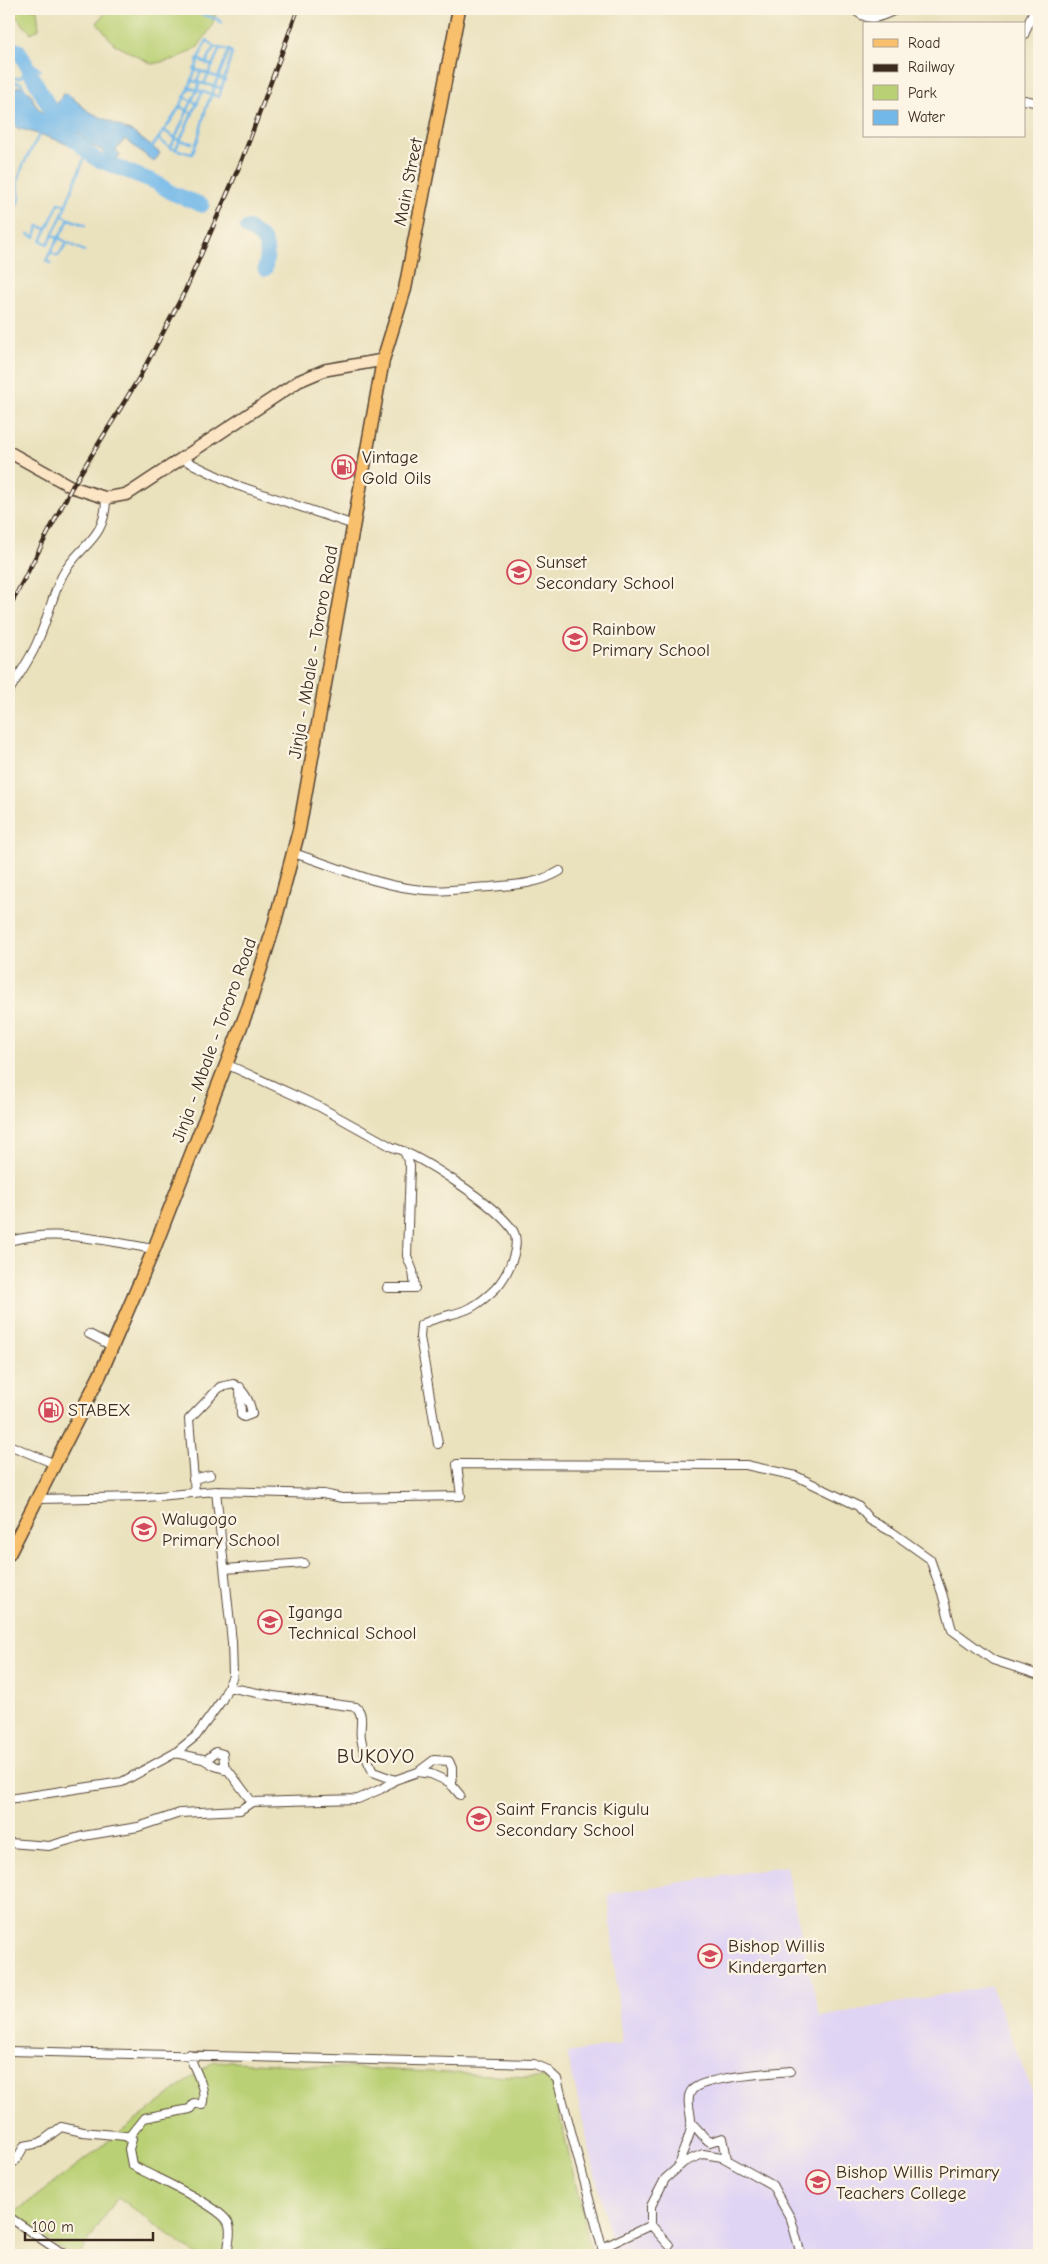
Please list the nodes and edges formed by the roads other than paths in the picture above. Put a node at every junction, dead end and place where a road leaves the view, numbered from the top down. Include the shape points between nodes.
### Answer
1 (459, 9) edge
2 (853, 9) edge
3 (899, 9) edge
4 (1034, 9) edge
5 (1026, 30) edge
6 (1026, 100) edge
7 (1039, 103) edge
8 (384, 360) junction
9 (9, 452) edge
10 (182, 459) junction
11 (106, 498) junction
12 (354, 525) junction
13 (9, 691) edge
14 (293, 853) junction
15 (560, 871) dead end
16 (226, 1064) junction
17 (404, 1151) junction
18 (9, 1240) edge
19 (154, 1249) junction
20 (387, 1288) dead end
21 (89, 1334) dead end
22 (112, 1346) junction
23 (240, 1387) dead end
24 (438, 1444) dead end
25 (9, 1445) edge
26 (55, 1464) junction
27 (210, 1476) dead end
28 (194, 1479) junction
29 (216, 1491) junction
30 (195, 1493) junction
31 (37, 1499) junction
32 (9, 1554) edge
33 (304, 1564) dead end
34 (224, 1570) junction
35 (1039, 1675) edge
36 (228, 1687) junction
37 (174, 1753) junction
38 (206, 1760) junction
39 (225, 1770) junction
40 (418, 1772) junction
41 (395, 1780) junction
42 (452, 1786) junction
43 (460, 1796) dead end
44 (9, 1798) edge
45 (252, 1802) junction
46 (9, 1843) edge
47 (9, 2051) edge
48 (189, 2054) junction
49 (790, 2071) dead end
50 (691, 2123) junction
51 (128, 2138) junction
52 (727, 2159) junction
53 (9, 2166) edge
54 (678, 2167) junction
55 (9, 2217) edge
56 (651, 2225) junction
57 (669, 2245) dead end
58 (800, 2251) dead end
59 (603, 2252) edge
60 (65, 2255) edge
61 (228, 2255) edge

1 - 8 main road, Main Street via 405,289
2 - 3 street via 877,19
4 - 5 street
6 - 7 street
8 - 10 main road via 325,370 299,380
8 - 12 main road, Jinja - Mbale - Tororo Road
9 - 11 main road via 72,487
10 - 11 main road via 128,494
10 - 12 street via 236,486
11 - 13 street via 102,528 67,566 40,638
12 - 14 main road, Jinja - Mbale - Tororo Road
14 - 15 street via 337,870 424,890 512,886 541,881
14 - 16 main road, Jinja - Mbale - Tororo Road via 249,1006
16 - 17 street via 318,1106
16 - 19 main road, Jinja - Mbale - Tororo Road
17 - 20 street via 410,1166 407,1256 415,1288
17 - 24 street via 454,1180 485,1203 513,1230 515,1245 510,1269 496,1288 471,1308 432,1318 421,1325 420,1336
18 - 19 street via 26,1236 72,1235
19 - 22 main road, Jinja - Mbale - Tororo Road
21 - 22 street
22 - 26 main road, Jinja - Mbale - Tororo Road
23 - 28 street via 234,1384 220,1387 189,1419
25 - 26 street
26 - 31 main road, Jinja - Mbale - Tororo Road
27 - 28 street
28 - 30 street
29 - 30 street
29 - 34 street
29 - 35 street via 323,1494 342,1498 461,1496 457,1464 746,1465 796,1476 858,1506 870,1520 930,1558 952,1630 993,1660
30 - 31 street
31 - 32 main road, Jinja - Mbale - Tororo Road
33 - 34 street
34 - 36 street via 232,1642 233,1676
36 - 37 street via 196,1736
36 - 41 street via 356,1707 362,1718 360,1736 365,1758 373,1772
37 - 38 street
37 - 44 street via 122,1782
38 - 39 street
38 - 39 street via 216,1752 223,1754
39 - 45 street
40 - 41 street
40 - 42 street via 431,1774
40 - 42 street via 434,1760 449,1761
41 - 45 street via 358,1799
42 - 43 street
45 - 46 street via 240,1810 180,1813 138,1827 83,1836 49,1846
47 - 48 street
48 - 51 street via 204,2093 202,2105 194,2103 190,2109 144,2118
48 - 59 street via 534,2064 546,2069 557,2079
49 - 50 street via 735,2077 693,2088 689,2103
50 - 52 street via 710,2142 723,2138
50 - 54 street
51 - 53 street via 61,2127 40,2144 24,2146
51 - 61 street via 132,2139 129,2149 132,2165 200,2200 226,2218 230,2230
52 - 54 street via 703,2154
52 - 58 street via 772,2185 791,2219
54 - 56 street via 664,2179 651,2206
55 - 60 street
56 - 57 street
56 - 59 street

